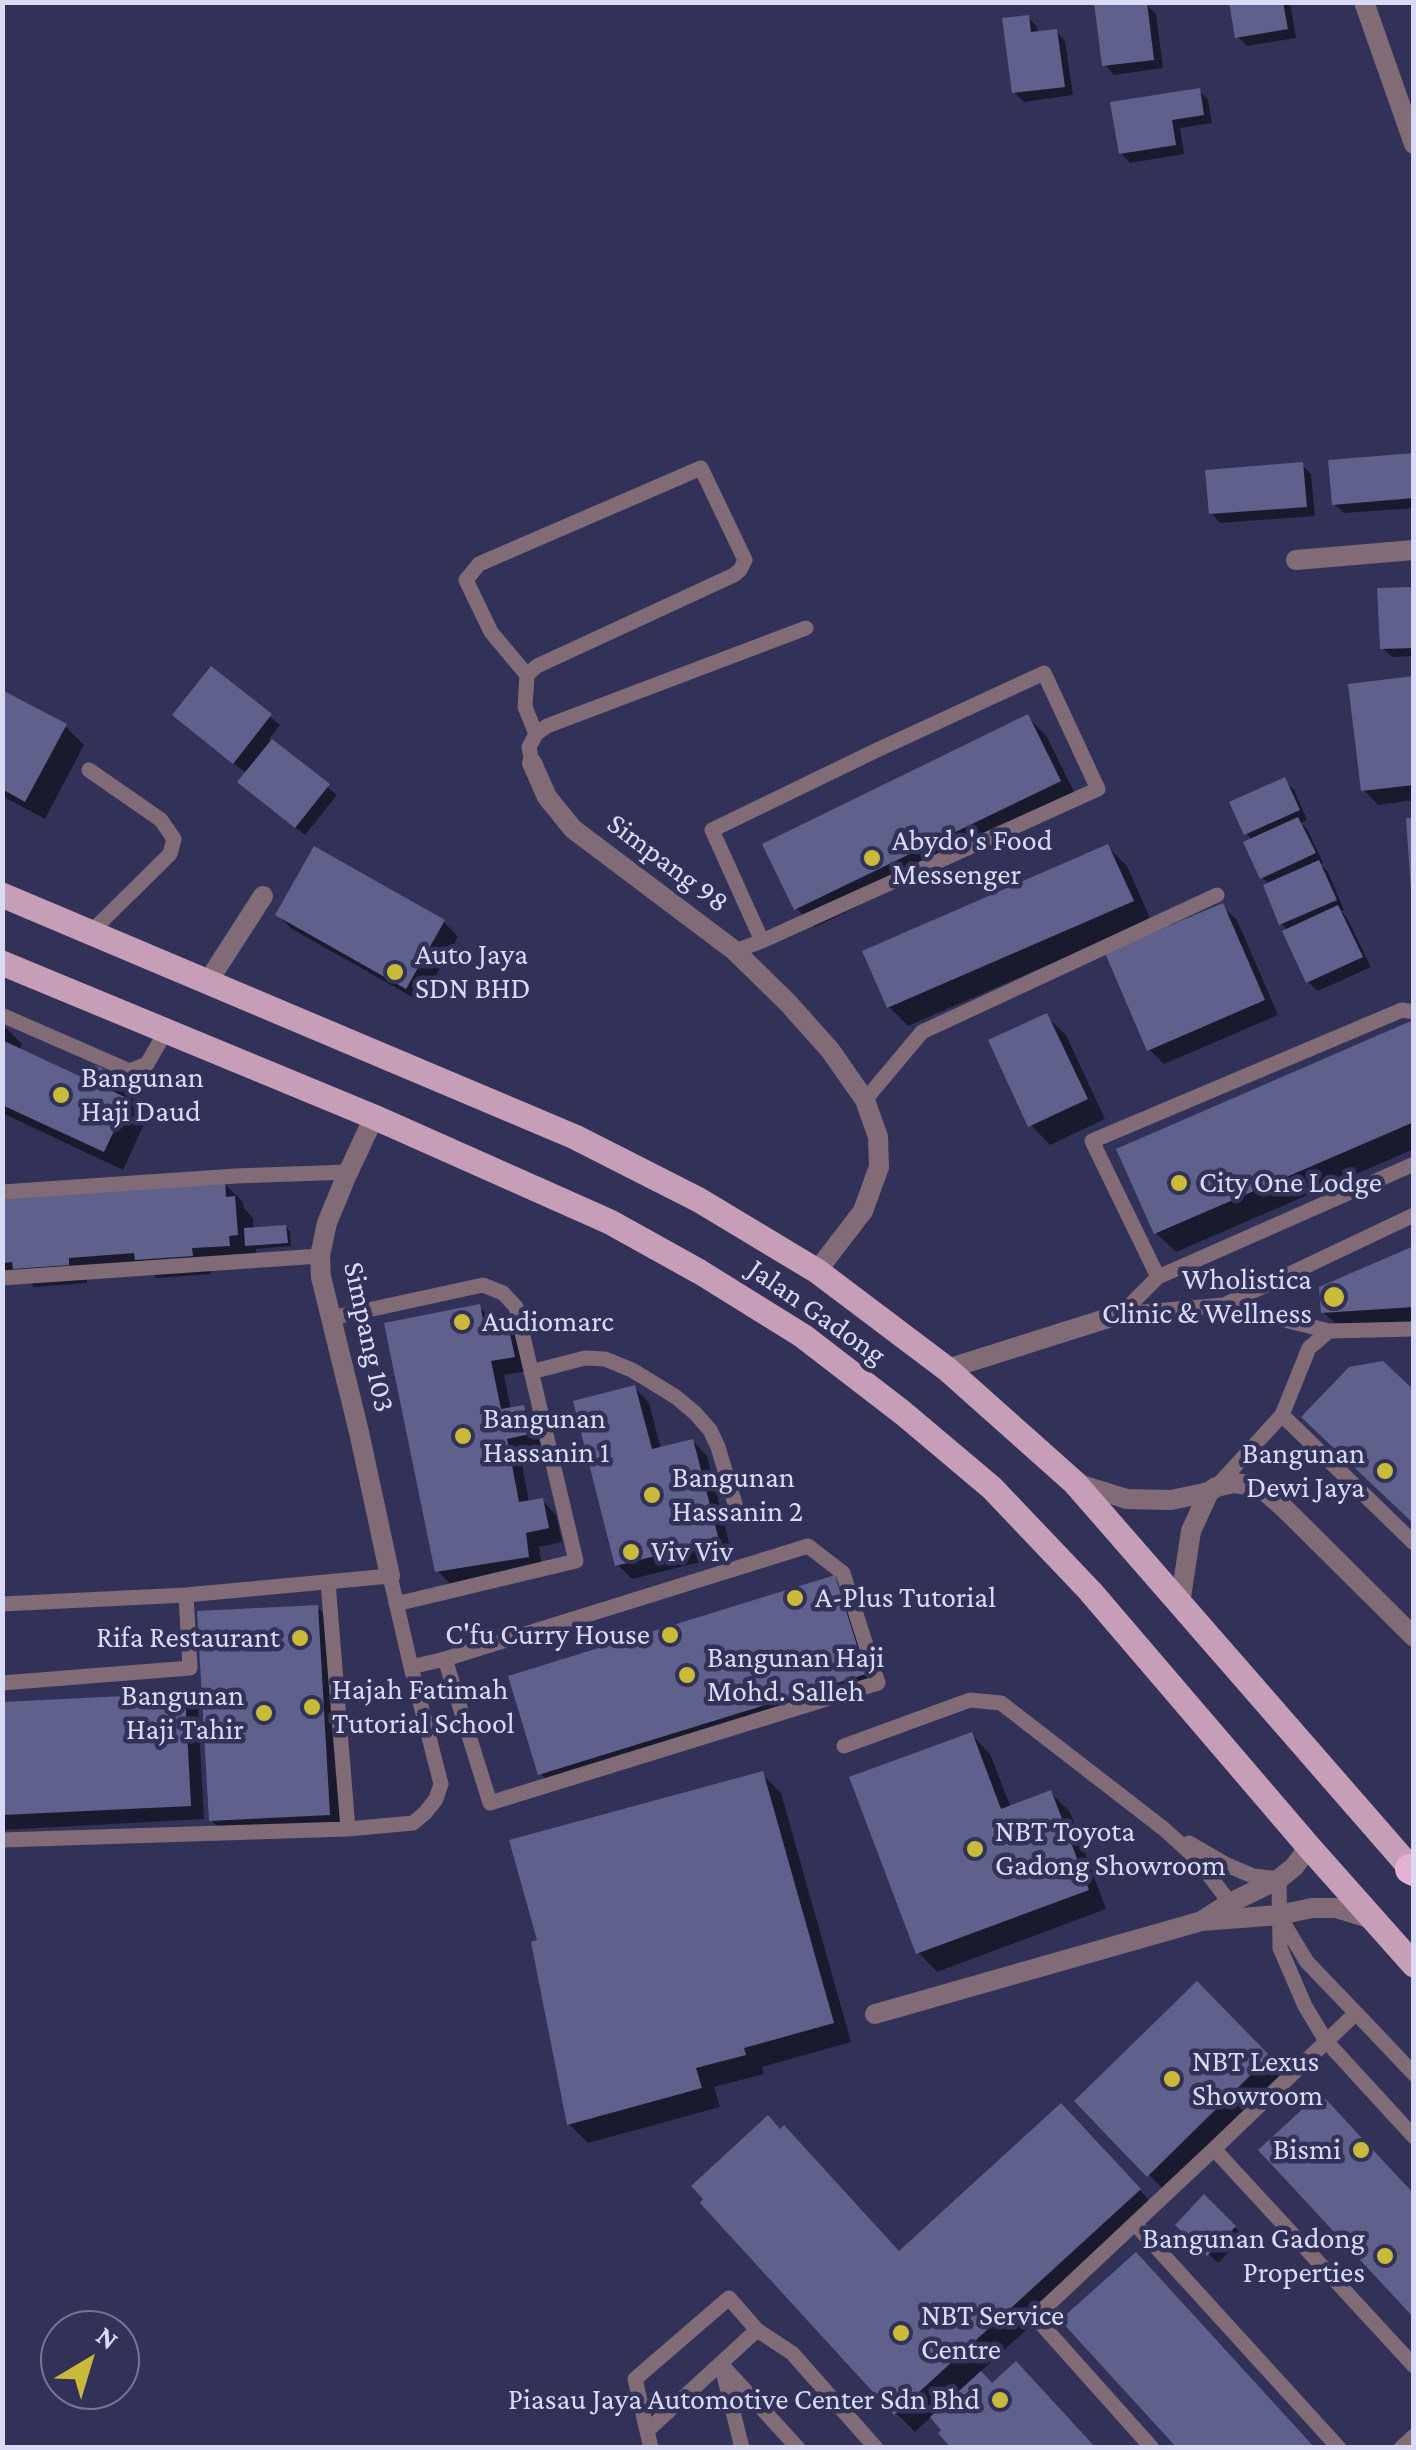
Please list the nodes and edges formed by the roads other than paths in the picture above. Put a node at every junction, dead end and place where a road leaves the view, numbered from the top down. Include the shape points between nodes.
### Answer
1 (1364, 2) edge
2 (1414, 144) edge
3 (1414, 550) edge
4 (1296, 560) dead end
5 (806, 628) dead end
6 (527, 674) junction
7 (536, 734) junction
8 (532, 763) joint
9 (89, 770) dead end
10 (2, 895) edge
11 (1217, 895) dead end
12 (264, 896) dead end
13 (91, 932) junction
14 (762, 940) junction
15 (735, 951) junction
16 (2, 963) edge
17 (207, 983) junction
18 (1414, 1012) edge
19 (4, 1016) edge
20 (166, 1031) junction
21 (865, 1100) junction
22 (374, 1117) junction
23 (1414, 1164) edge
24 (348, 1172) junction
25 (2, 1192) edge
26 (1414, 1215) edge
27 (320, 1256) junction
28 (817, 1271) junction
29 (1158, 1277) junction
30 (2, 1278) edge
31 (1224, 1305) junction
32 (1121, 1314) junction
33 (331, 1318) junction
34 (1414, 1329) edge
35 (1329, 1331) junction
36 (947, 1370) junction
37 (531, 1372) junction
38 (1282, 1415) junction
39 (1075, 1483) junction
40 (1212, 1490) junction
41 (735, 1504) dead end
42 (1414, 1543) edge
43 (390, 1576) junction
44 (328, 1582) junction
45 (186, 1594) junction
46 (2, 1604) edge
47 (396, 1604) junction
48 (1180, 1604) junction
49 (1414, 1637) edge
50 (445, 1658) junction
51 (412, 1668) junction
52 (2, 1683) edge
53 (844, 1746) dead end
54 (348, 1829) junction
55 (1164, 1829) junction
56 (2, 1840) edge
57 (1309, 1848) junction
58 (1412, 1871) edge
59 (1279, 1878) junction
60 (1230, 1903) junction
61 (1279, 1915) junction
62 (1372, 1919) junction
63 (1202, 1921) junction
64 (1414, 1965) edge
65 (1356, 2013) junction
66 (875, 2014) dead end
67 (1326, 2041) junction
68 (1414, 2074) edge
69 (1414, 2137) edge
70 (1214, 2150) junction
71 (1135, 2224) junction
72 (757, 2330) junction
73 (721, 2364) junction
74 (1414, 2366) edge
75 (1414, 2436) edge
76 (649, 2439) edge
77 (742, 2448) edge
78 (798, 2448) edge
79 (876, 2448) edge
80 (1152, 2448) edge
81 (1339, 2448) edge
82 (1401, 2448) edge

1 - 2 street
3 - 4 street
5 - 7 lane
6 - 6 lane via 740,570 745,560 701,468 479,564 466,580 491,632
6 - 7 lane, Simpang 98 via 525,707
7 - 8 lane, Simpang 98
8 - 15 street, Simpang 98 via 546,797 573,828
9 - 13 lane via 161,820 174,839 170,854
10 - 13 main road, Jalan Gadong
11 - 21 lane via 922,1032
12 - 17 street
13 - 17 main road, Jalan Gadong
14 - 14 lane via 1098,789 1044,673 712,830
14 - 15 lane
15 - 21 street, Simpang 98 via 830,1050
16 - 20 main road, Jalan Gadong
17 - 28 main road, Jalan Gadong via 574,1136
18 - 29 lane via 1402,1010 1092,1141
19 - 20 lane via 130,1071 147,1064
20 - 22 main road, Jalan Gadong
21 - 28 street, Simpang 98 via 878,1136 879,1167 863,1211
22 - 24 street, Simpang 103
22 - 57 main road, Jalan Gadong via 610,1222 685,1263 803,1336 903,1414 992,1488 1090,1591
23 - 29 lane
24 - 25 lane
24 - 27 street, Simpang 103
26 - 31 lane
27 - 30 lane
27 - 33 street, Simpang 103
28 - 36 main road, Jalan Gadong
29 - 32 lane
31 - 32 lane
31 - 35 lane
32 - 36 street
33 - 37 lane via 483,1286 516,1307
33 - 43 street, Simpang 103
34 - 35 lane
35 - 38 lane via 1309,1348
36 - 39 main road, Jalan Gadong
37 - 41 lane via 606,1359 676,1397 710,1430
37 - 47 lane via 576,1561
38 - 40 lane
38 - 42 lane
39 - 40 street via 1127,1499 1171,1500
39 - 48 main road, Jalan Gadong
40 - 48 street via 1192,1531
40 - 49 street via 1234,1483 1268,1492
43 - 44 lane
43 - 47 lane
44 - 45 lane
44 - 54 lane
45 - 46 lane
45 - 52 lane via 190,1668
47 - 51 lane
48 - 58 main road, Jalan Gadong
50 - 50 lane via 490,1803 878,1683 843,1573 808,1546
50 - 51 lane
51 - 54 lane via 440,1784 436,1800 413,1823
53 - 55 lane via 970,1700 1001,1703
54 - 56 lane
55 - 59 lane via 1227,1866
55 - 60 lane via 1197,1858
57 - 59 street
57 - 62 main road, Jalan Gadong
59 - 60 street
59 - 61 lane
60 - 63 street
61 - 62 street via 1336,1908
61 - 63 street
61 - 65 lane via 1307,1962
61 - 67 lane via 1280,1948
62 - 64 main road, Jalan Gadong
63 - 66 street
65 - 67 lane
65 - 68 lane
67 - 69 lane
67 - 70 lane
70 - 71 lane
70 - 74 lane
71 - 80 lane via 1035,2316
71 - 81 lane
72 - 73 lane
72 - 76 lane via 728,2298 635,2379
72 - 79 lane via 792,2352
73 - 76 lane
73 - 77 lane
73 - 78 lane
75 - 82 lane

